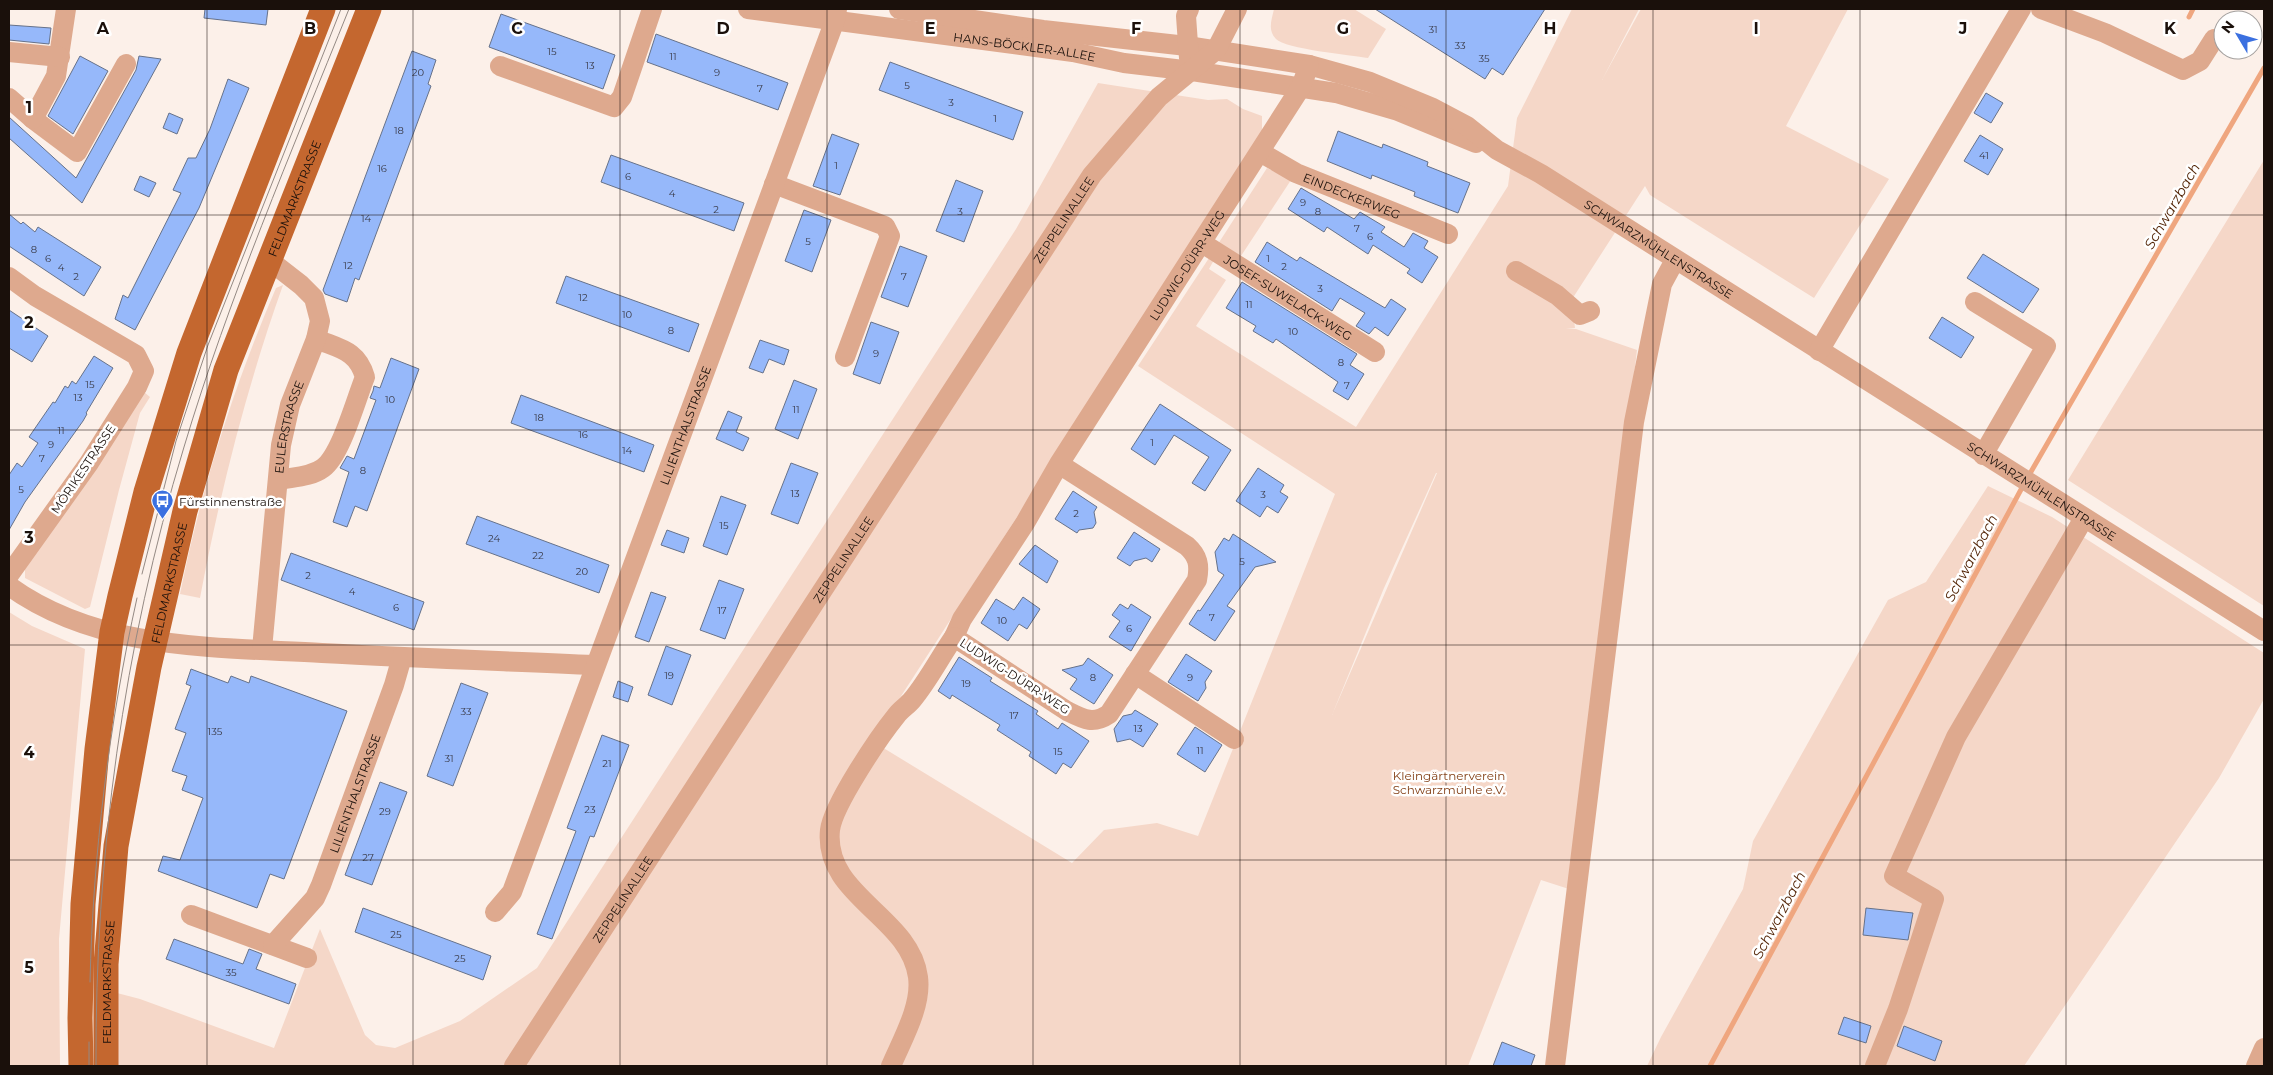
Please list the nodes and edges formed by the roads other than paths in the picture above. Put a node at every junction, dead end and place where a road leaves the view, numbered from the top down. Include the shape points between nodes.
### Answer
1 (66, 9) edge
2 (370, 9) edge
3 (652, 9) edge
4 (748, 9) edge
5 (899, 9) edge
6 (1190, 9) edge
7 (1237, 9) edge
8 (2021, 9) edge
9 (2040, 9) edge
10 (836, 14) edge
11 (318, 16) edge
12 (2213, 41) edge
13 (1187, 46) junction
14 (1216, 50) junction
15 (9, 52) edge
16 (60, 57) junction
17 (126, 64) dead end
18 (1309, 65) junction
19 (500, 66) dead end
20 (1192, 70) junction
21 (1300, 87) junction
22 (9, 98) edge
23 (33, 119) junction
24 (1498, 150) junction
25 (1260, 152) junction
26 (774, 184) junction
27 (1448, 234) dead end
28 (1202, 242) junction
29 (269, 260) junction
30 (1675, 260) junction
31 (1516, 272) dead end
32 (9, 277) edge
33 (1975, 302) dead end
34 (1590, 311) dead end
35 (316, 339) junction
36 (1819, 351) junction
37 (1375, 352) dead end
38 (844, 357) dead end
39 (1983, 455) junction
40 (1059, 464) junction
41 (278, 480) junction
42 (2084, 518) junction
43 (9, 575) edge
44 (9, 586) edge
45 (112, 632) junction
46 (2264, 632) edge
47 (954, 637) junction
48 (155, 641) junction
49 (262, 649) junction
50 (402, 657) junction
51 (595, 665) junction
52 (1135, 674) junction
53 (1234, 739) dead end
54 (496, 912) dead end
55 (191, 915) dead end
56 (274, 945) junction
57 (307, 958) dead end
58 (2264, 1048) edge
59 (81, 1066) edge
60 (106, 1066) edge
61 (514, 1066) edge
62 (891, 1066) edge
63 (1555, 1066) edge
64 (1874, 1066) edge
65 (2256, 1066) edge

1 - 16 street
2 - 29 main road, FELDMARKSTRASSE
3 - 19 street via 627,86 614,106
4 - 10 street, HANS-BÖCKLER-ALLEE
5 - 13 street, HANS-BÖCKLER-ALLEE
6 - 13 street via 1186,16
7 - 14 street, ZEPPELINALLEE
8 - 36 street
9 - 12 street via 2105,33 2182,70 2200,61
10 - 20 street, HANS-BÖCKLER-ALLEE via 1124,63
10 - 26 street, LILIENTHALSTRASSE
11 - 45 main road, FELDMARKSTRASSE via 189,353 146,492
13 - 14 street, HANS-BÖCKLER-ALLEE
13 - 20 street
14 - 18 street, HANS-BÖCKLER-ALLEE
14 - 20 street, ZEPPELINALLEE
15 - 16 street
16 - 23 street via 56,76
17 - 23 street via 77,152
18 - 21 street, LUDWIG-DÜRR-WEG
18 - 24 street, SCHWARZMÜHLENSTRASSE via 1370,82 1434,108 1466,126
20 - 21 street, HANS-BÖCKLER-ALLEE
20 - 61 street, ZEPPELINALLEE via 1160,97 1092,175
21 - 24 street, SCHWARZMÜHLENSTRASSE via 1369,101
21 - 25 street, LUDWIG-DÜRR-WEG
22 - 23 street
24 - 30 street, SCHWARZMÜHLENSTRASSE
25 - 27 street, EINDECKERWEG via 1296,174
25 - 28 street, LUDWIG-DÜRR-WEG
26 - 38 street via 885,226 890,236
26 - 51 street, LILIENTHALSTRASSE
28 - 37 street, JOSEF-SUWELACK-WEG
28 - 40 street, LUDWIG-DÜRR-WEG
29 - 35 street, EULERSTRASSE via 314,298 320,321
29 - 48 main road, FELDMARKSTRASSE via 226,370 185,511
30 - 36 street, SCHWARZMÜHLENSTRASSE
30 - 63 street via 1662,284 1634,422
31 - 34 street via 1557,295 1580,315
32 - 43 street, MÖRIKESTRASSE via 35,296 136,355 144,371 89,463
33 - 39 street via 2046,346
35 - 41 street, EULERSTRASSE via 290,405 281,444
35 - 41 street via 356,356 365,377 333,459 322,469
36 - 39 street, SCHWARZMÜHLENSTRASSE
39 - 42 street, SCHWARZMÜHLENSTRASSE
40 - 47 street, LUDWIG-DÜRR-WEG via 962,619
40 - 52 street, LUDWIG-DÜRR-WEG via 1187,546 1198,560 1197,580
41 - 49 street, EULERSTRASSE
42 - 46 street, SCHWARZMÜHLENSTRASSE
42 - 64 street via 1956,736 1894,876 1934,899 1898,1009
44 - 45 street via 31,602
45 - 48 street
45 - 59 main road, FELDMARKSTRASSE via 97,749 83,904
47 - 52 street, LUDWIG-DÜRR-WEG via 1084,720 1097,720 1109,714
47 - 62 street via 857,774 830,829 835,868 900,937 912,955 918,977 916,1000
48 - 49 street via 183,646
48 - 60 main road, FELDMARKSTRASSE via 122,807 111,886 106,964
49 - 50 street
50 - 51 street
50 - 56 street, LILIENTHALSTRASSE via 321,885 315,898
51 - 54 street, LILIENTHALSTRASSE via 512,892
52 - 53 street
55 - 56 street
56 - 57 street
58 - 65 street

